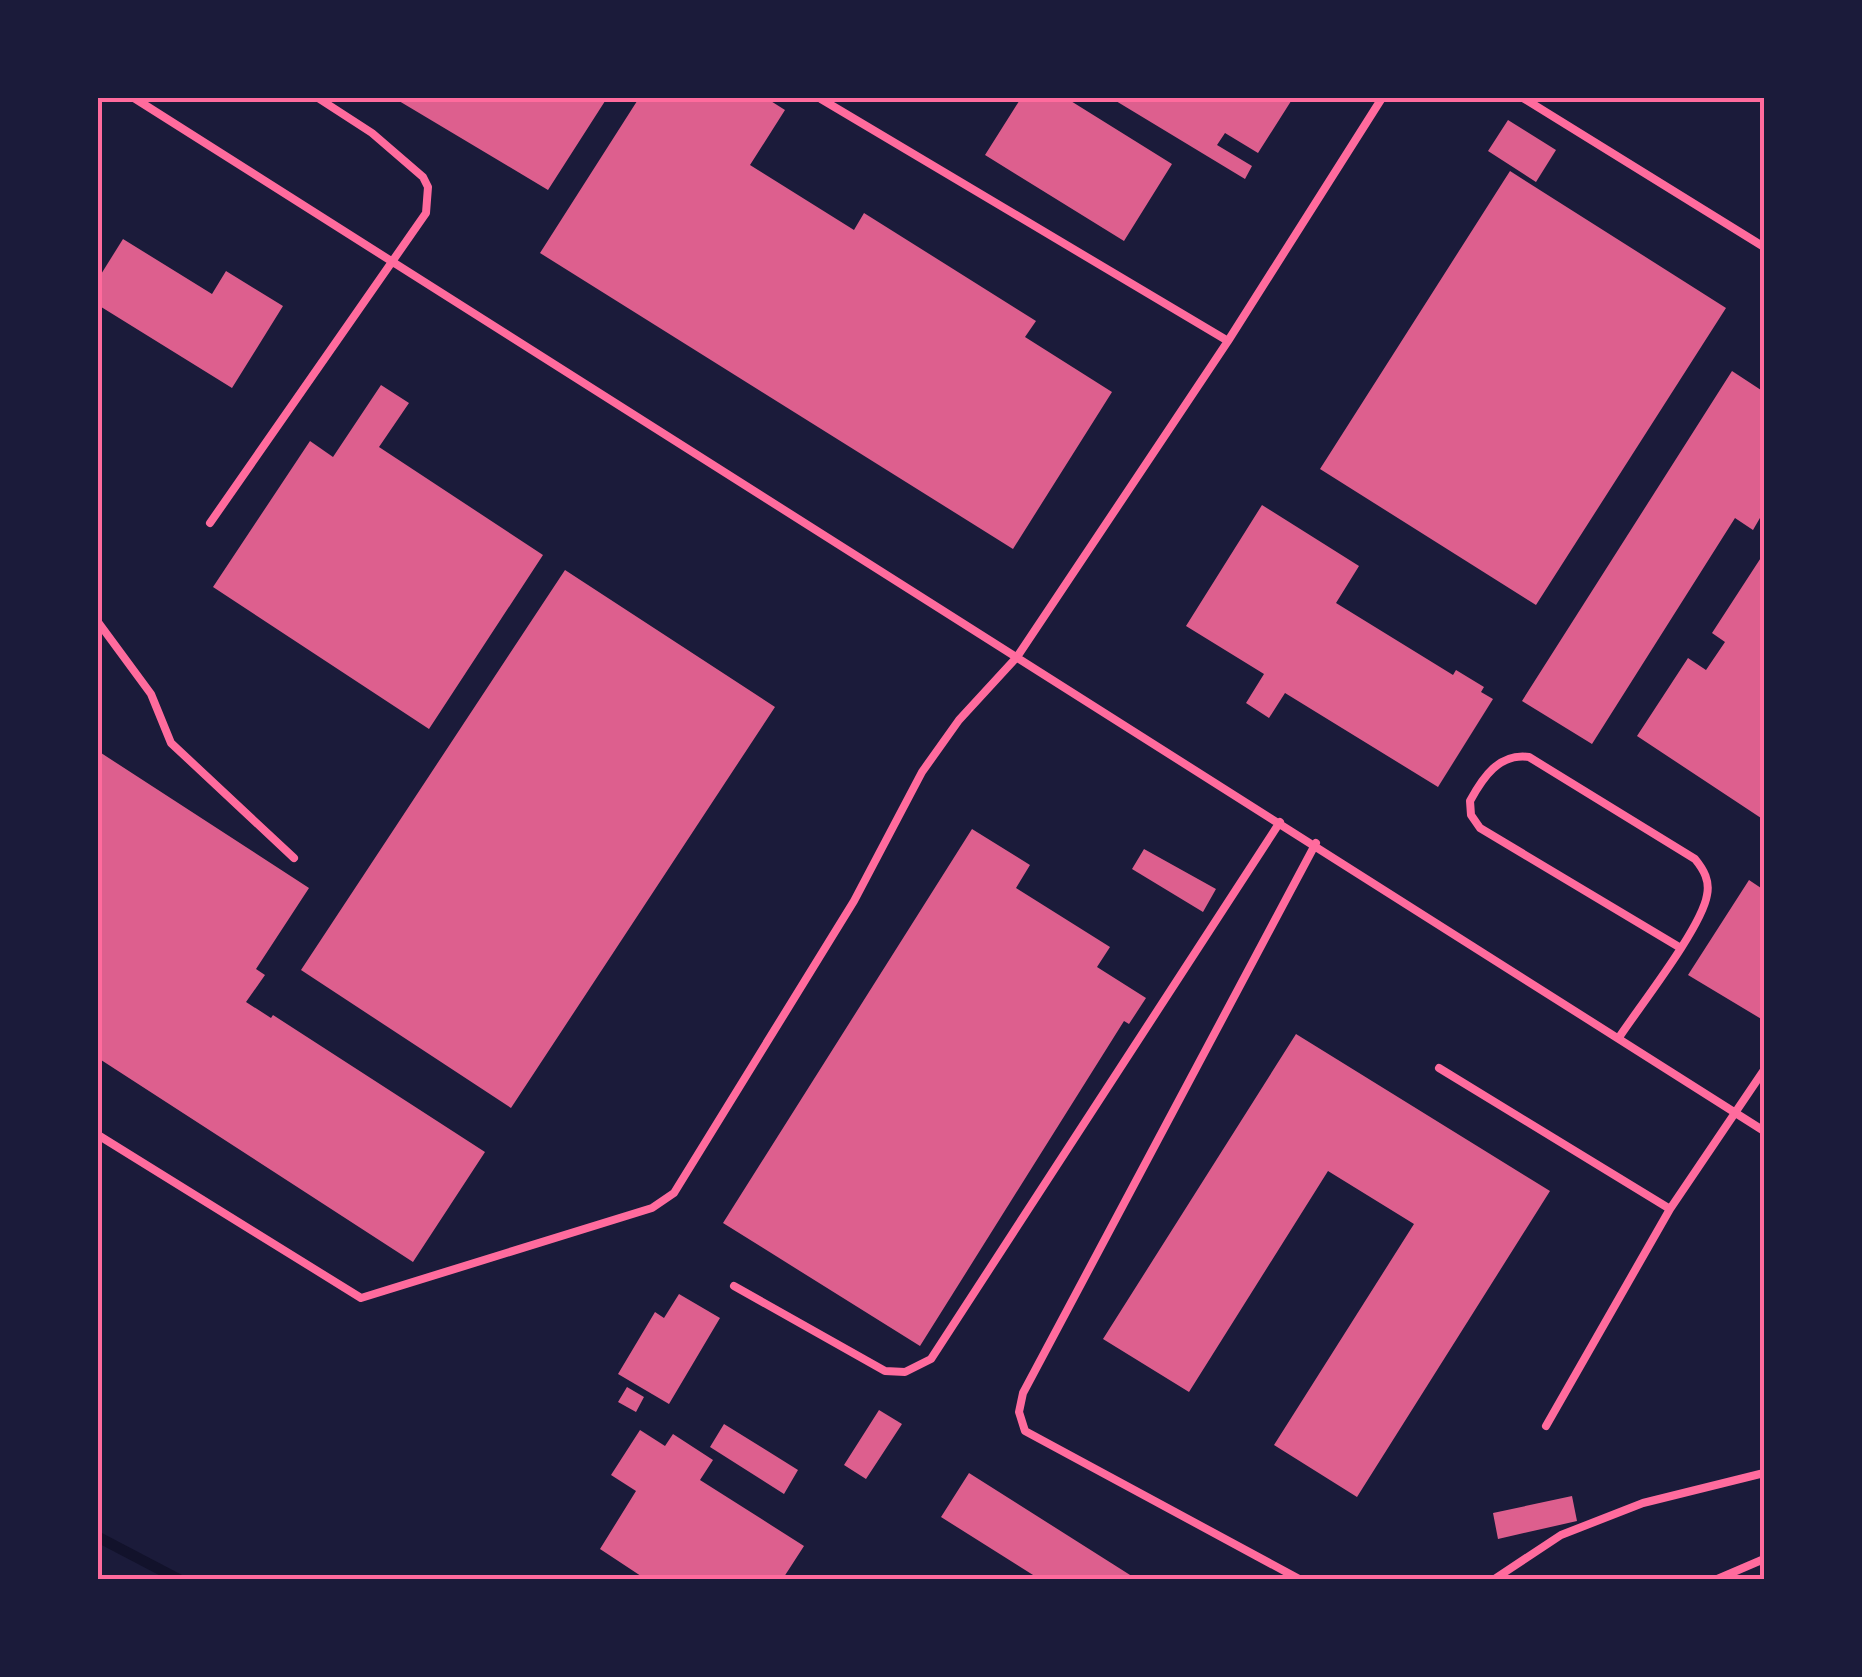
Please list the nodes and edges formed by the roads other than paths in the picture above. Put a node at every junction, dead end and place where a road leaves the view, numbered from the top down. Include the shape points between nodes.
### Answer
1 (134, 98) edge
2 (318, 98) edge
3 (1382, 98) edge
4 (1522, 98) edge
5 (821, 99) edge
6 (1764, 248) edge
7 (394, 262) junction
8 (1228, 341) junction
9 (210, 522) dead end
10 (98, 622) edge
11 (1017, 656) junction
12 (1280, 822) junction
13 (1316, 843) junction
14 (294, 858) dead end
15 (1679, 947) junction
16 (1620, 1036) junction
17 (1439, 1068) dead end
18 (1764, 1070) edge
19 (1738, 1114) junction
20 (1764, 1131) edge
21 (98, 1135) edge
22 (1670, 1209) junction
23 (734, 1286) dead end
24 (1546, 1426) dead end
25 (1764, 1473) edge
26 (1764, 1559) edge
27 (1301, 1580) edge
28 (1493, 1580) edge
29 (1715, 1580) edge

1 - 7 lane
2 - 7 lane via 372,132 428,186 426,212
3 - 8 lane
4 - 6 lane
5 - 8 lane
7 - 9 lane
7 - 11 lane
8 - 11 lane
10 - 14 lane via 150,694 171,742
11 - 12 lane
11 - 21 lane via 922,772 854,901 674,1193 652,1208 361,1298
12 - 13 lane
12 - 23 lane via 931,1359 905,1372 886,1371
13 - 16 lane
13 - 27 lane via 1018,1412 1025,1431
15 - 15 lane via 1480,828 1470,801 1500,761 1529,757 1695,859 1708,884 1707,900
15 - 16 lane
16 - 19 lane
17 - 22 lane
18 - 19 lane
19 - 20 lane
19 - 22 lane
22 - 24 lane
25 - 28 lane via 1642,1503 1561,1534
26 - 29 lane

